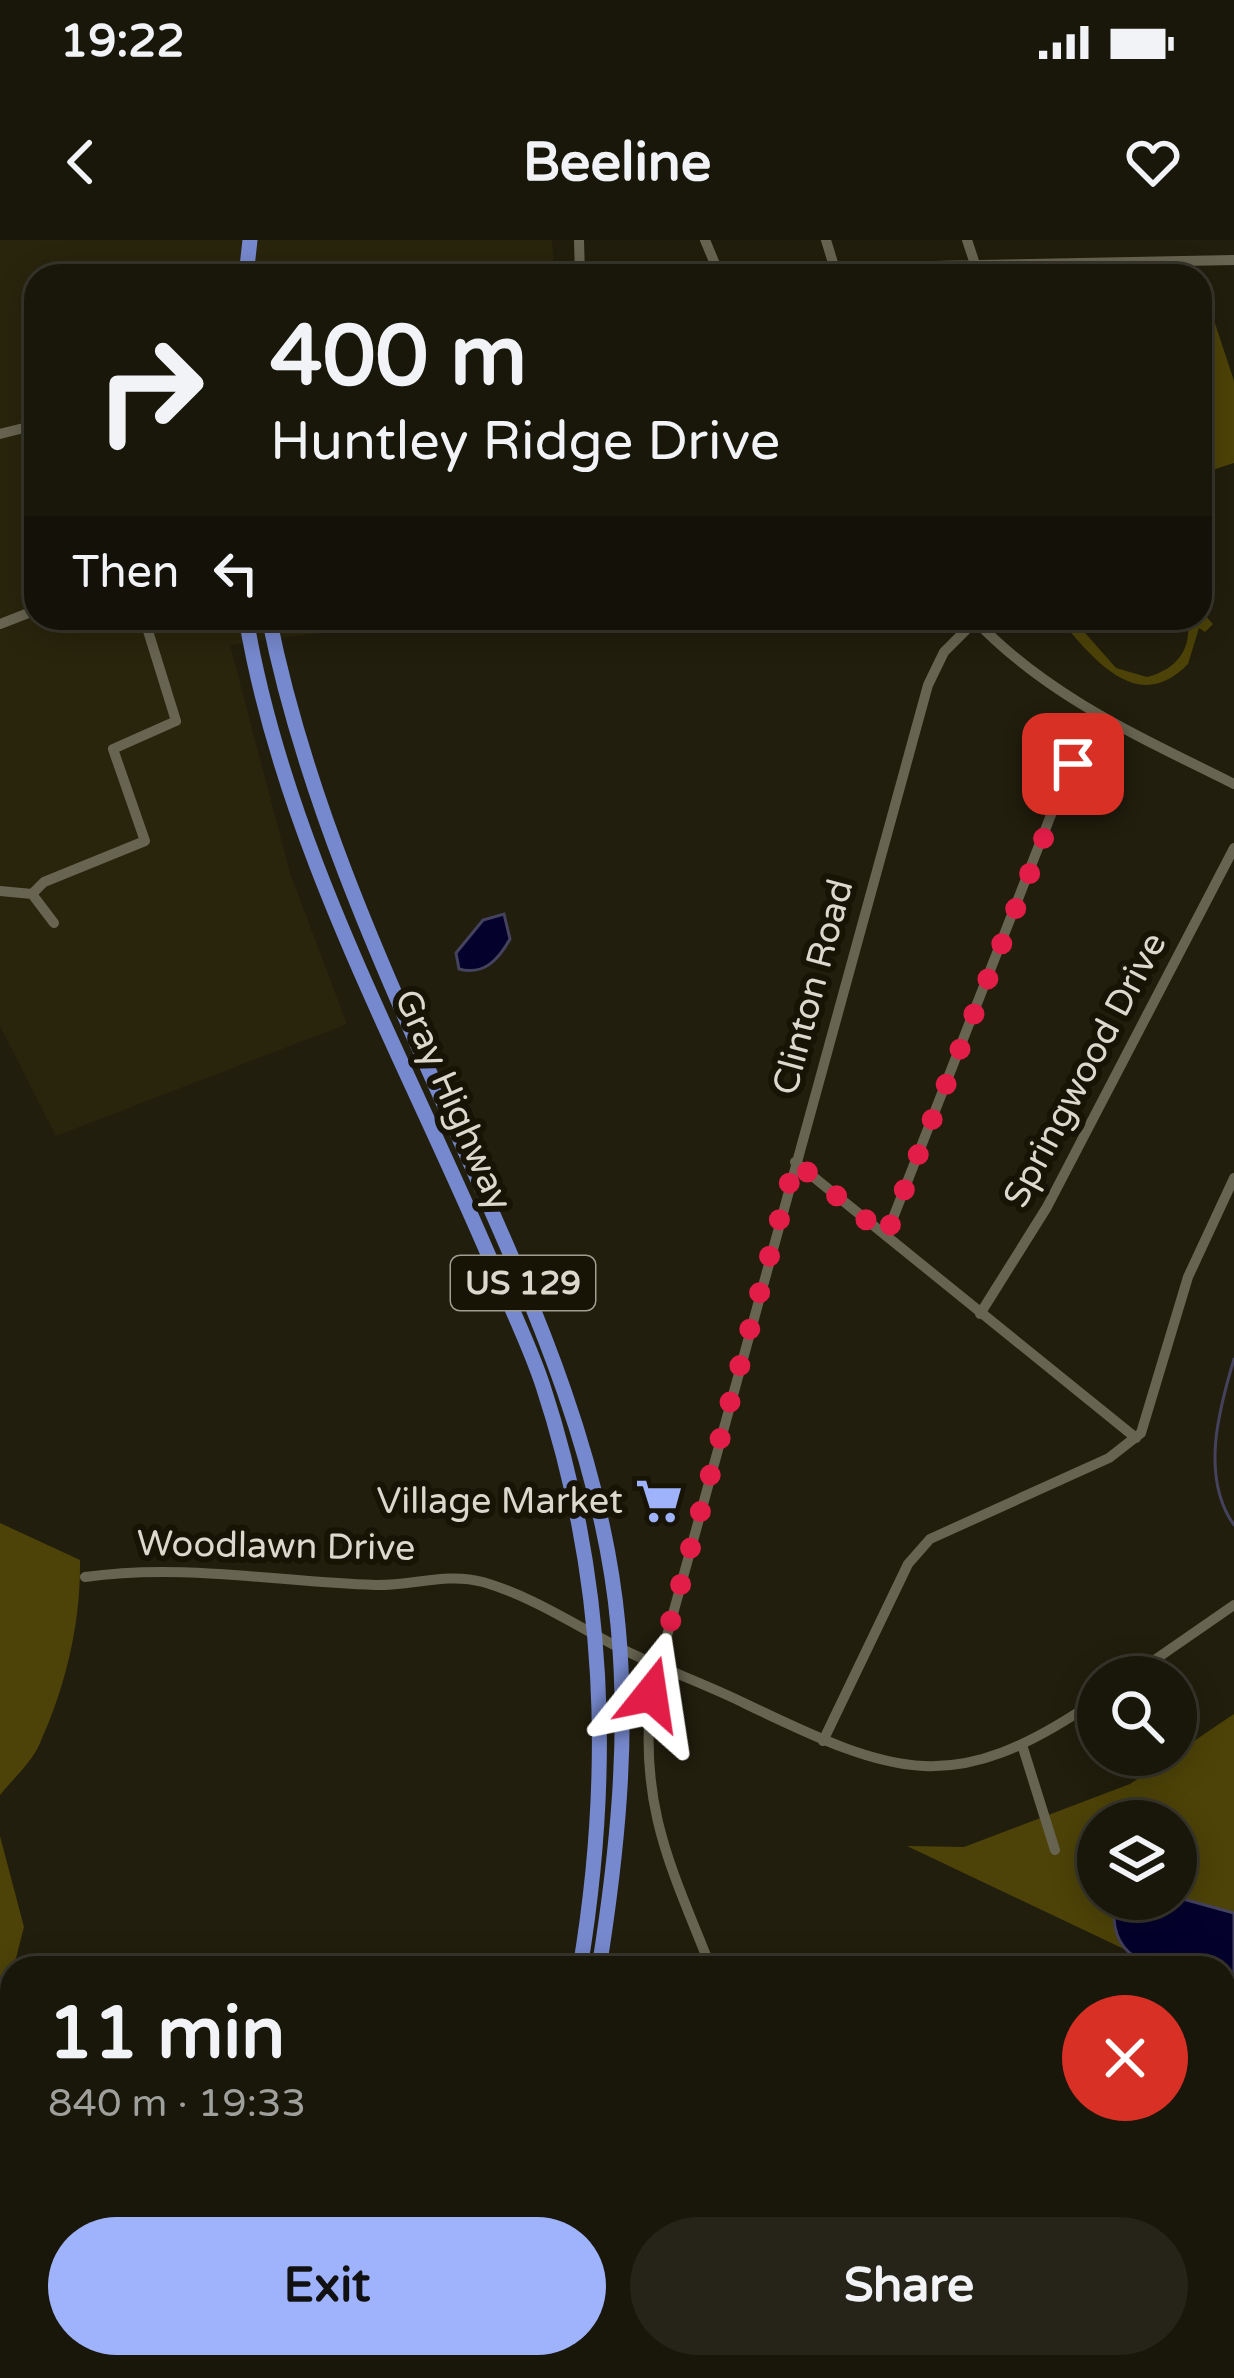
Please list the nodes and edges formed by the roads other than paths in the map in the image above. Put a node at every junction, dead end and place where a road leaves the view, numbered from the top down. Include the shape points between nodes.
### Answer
1 (967, 240) edge
2 (1234, 260) edge
3 (974, 264) joint
4 (148, 630) edge
5 (249, 630) edge
6 (272, 630) edge
7 (964, 630) edge
8 (986, 630) edge
9 (1097, 715) junction
10 (1234, 784) edge
11 (1234, 848) edge
12 (0, 892) edge
13 (32, 894) junction
14 (54, 922) dead end
15 (795, 1162) junction
16 (1234, 1178) edge
17 (886, 1236) junction
18 (980, 1314) junction
19 (1136, 1438) junction
20 (85, 1577) dead end
21 (1234, 1605) edge
22 (598, 1632) junction
23 (619, 1648) junction
24 (1160, 1656) edge
25 (659, 1664) junction
26 (1077, 1713) edge
27 (823, 1741) junction
28 (1023, 1748) junction
29 (1055, 1850) dead end
30 (582, 1956) edge
31 (600, 1956) edge
32 (706, 1956) edge

1 - 3 street
2 - 3 street
4 - 13 street via 176,721 113,749 145,842
5 - 22 highway, Gray Highway / US 129 via 279,752 321,872 542,1382
6 - 23 highway, Gray Highway / US 129 via 302,760 336,853 568,1403 602,1532
7 - 15 street, Clinton Road via 928,685
8 - 9 street via 1041,682
9 - 10 street
9 - 17 street
11 - 18 street, Springwood Drive via 1047,1207
12 - 13 street
13 - 14 street
15 - 17 street
15 - 25 street, Clinton Road
16 - 19 street via 1188,1277 1151,1412
17 - 18 street
18 - 19 street
19 - 27 street via 1109,1458 930,1539 908,1564
20 - 22 street, Woodlawn Drive via 184,1571 375,1585 462,1577
21 - 24 street
22 - 23 street, Woodlawn Drive
22 - 30 highway, Gray Highway / US 129 via 600,1826
23 - 25 street, Woodlawn Drive
23 - 31 highway, Gray Highway / US 129 via 619,1804
25 - 27 street, Woodlawn Drive
25 - 32 street, Clinton Road via 647,1730 650,1795
26 - 28 street, Woodlawn Drive
27 - 28 street, Woodlawn Drive via 913,1768
28 - 29 street

